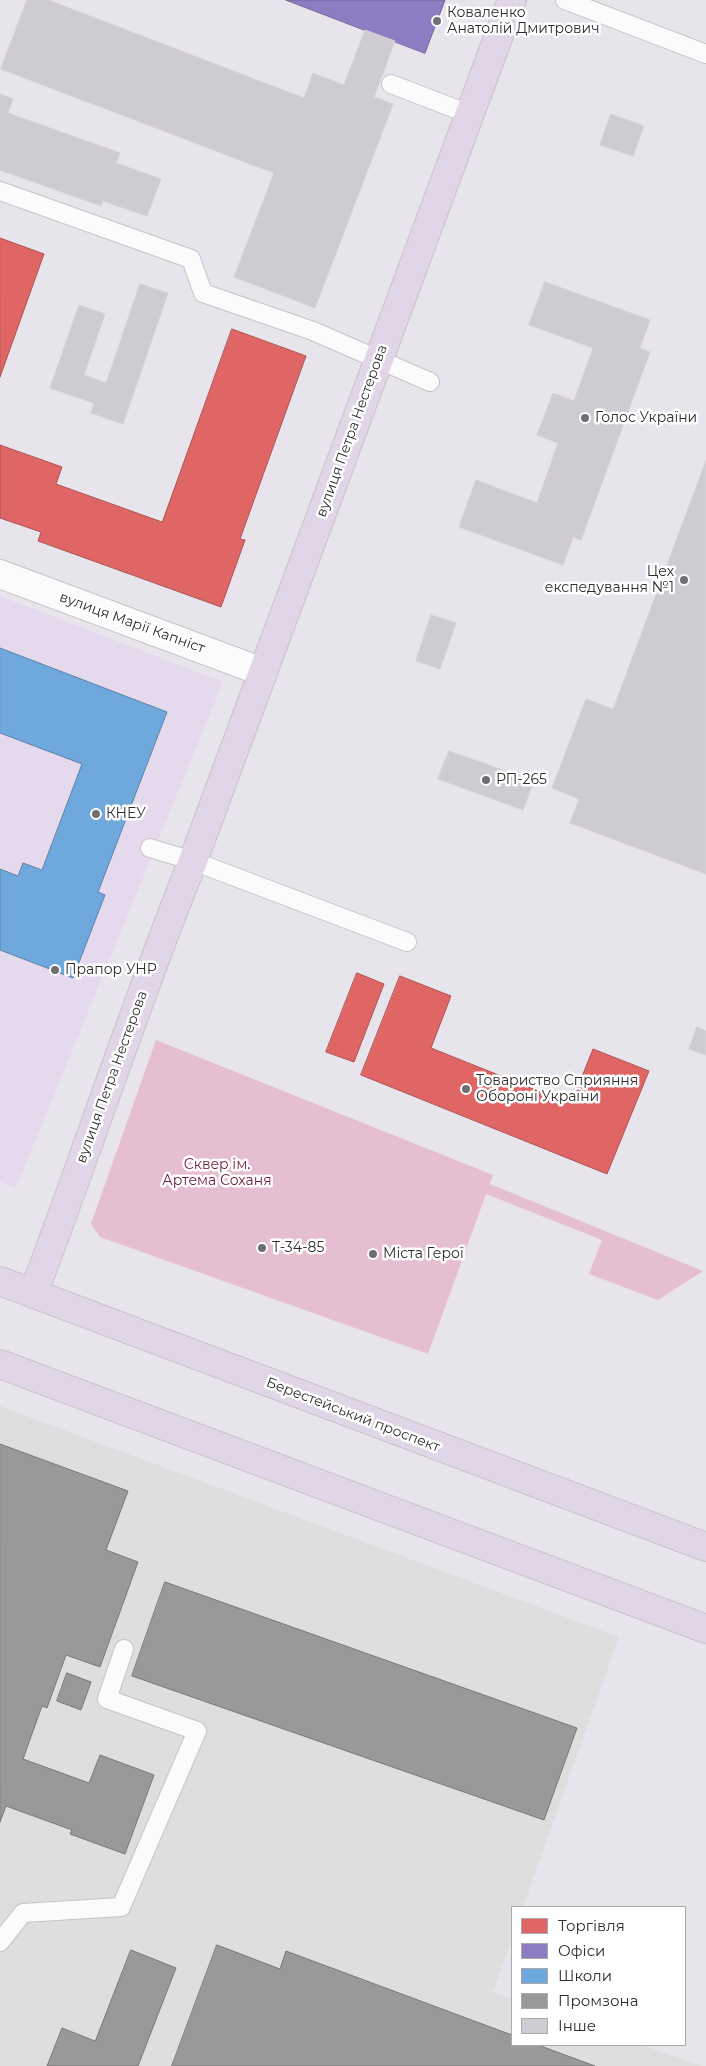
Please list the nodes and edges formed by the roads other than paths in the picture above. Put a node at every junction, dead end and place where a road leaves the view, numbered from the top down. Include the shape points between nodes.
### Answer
1 (512, 0) edge
2 (565, 0) edge
3 (706, 54) edge
4 (391, 84) dead end
5 (469, 114) junction
6 (0, 191) edge
7 (379, 360) junction
8 (430, 382) dead end
9 (0, 574) edge
10 (263, 672) junction
11 (150, 848) dead end
12 (193, 861) junction
13 (407, 942) dead end
14 (0, 1281) edge
15 (33, 1294) junction
16 (0, 1364) edge
17 (706, 1547) edge
18 (706, 1629) edge
19 (124, 1649) dead end
20 (0, 1942) edge

1 - 5 main road, вулиця Петра Нестерова
2 - 3 lane
4 - 5 lane
5 - 7 main road, вулиця Петра Нестерова
6 - 7 lane via 191,259 203,293 312,331
7 - 8 lane
7 - 10 main road, вулиця Петра Нестерова
9 - 10 street, вулиця Марії Капніст
10 - 12 main road, вулиця Петра Нестерова
11 - 12 lane
12 - 13 lane
12 - 15 main road, вулиця Петра Нестерова via 147,978
14 - 15 main road, Берестейський проспект
15 - 17 main road, Берестейський проспект
16 - 18 main road
19 - 20 lane via 107,1699 197,1731 122,1907 23,1913

